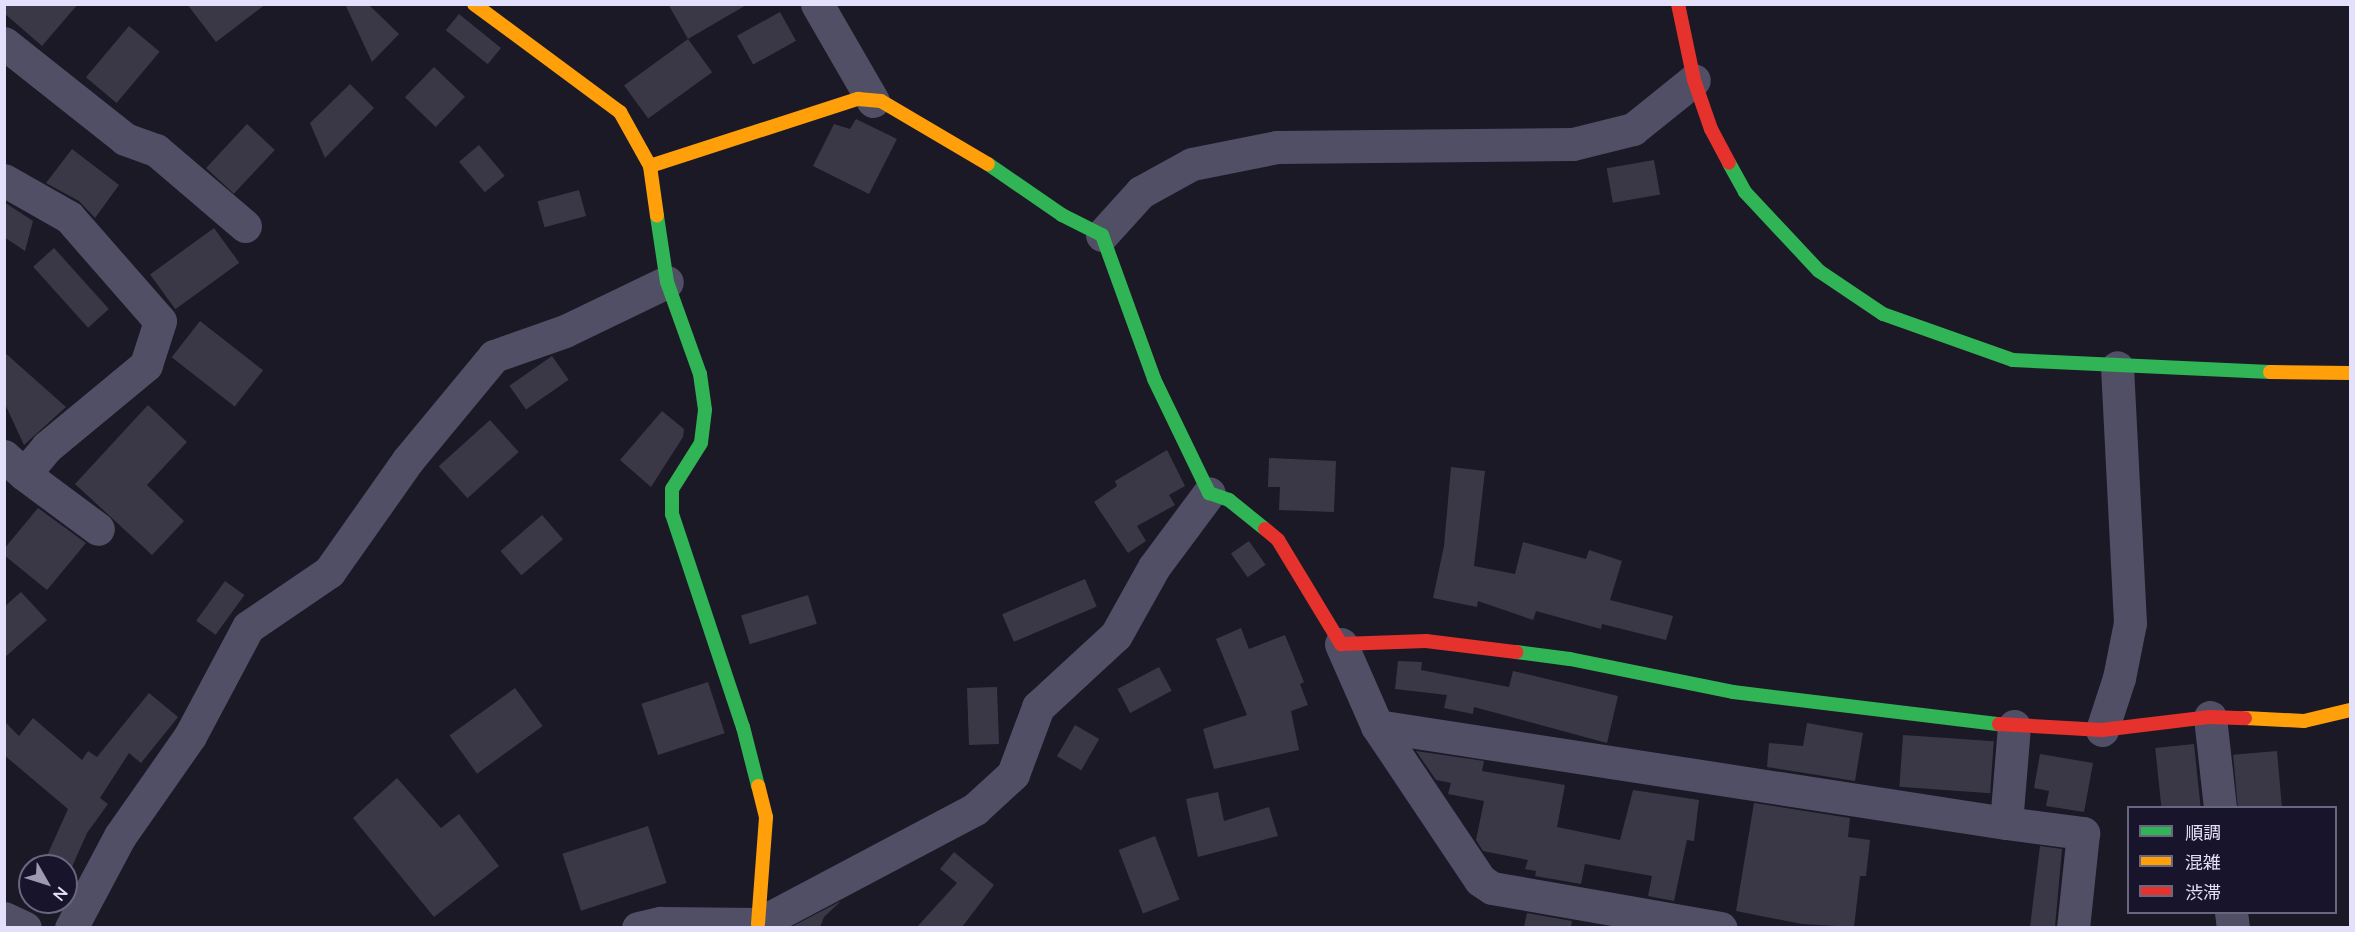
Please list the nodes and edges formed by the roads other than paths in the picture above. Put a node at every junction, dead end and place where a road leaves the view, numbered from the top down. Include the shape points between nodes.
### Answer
1 (474, 4) edge
2 (817, 4) edge
3 (1678, 4) edge
4 (4, 43) edge
5 (1694, 80) junction
6 (873, 100) junction
7 (650, 166) junction
8 (4, 180) edge
9 (245, 226) dead end
10 (1102, 235) junction
11 (667, 282) junction
12 (2117, 367) junction
13 (2350, 373) edge
14 (14, 465) edge
15 (1209, 493) junction
16 (98, 529) dead end
17 (1341, 644) junction
18 (2350, 710) edge
19 (2210, 717) junction
20 (1377, 726) junction
21 (2014, 726) junction
22 (2102, 730) junction
23 (2220, 806) edge
24 (2006, 823) junction
25 (4, 918) edge
26 (758, 924) junction
27 (25, 927) edge
28 (71, 927) edge
29 (638, 927) edge
30 (1721, 927) edge
31 (2073, 927) edge

1 - 7 street via 620,112
2 - 6 street
3 - 5 street
4 - 9 street via 124,139 156,150
5 - 10 street via 1633,129 1573,144 1277,147 1192,164 1141,192
5 - 12 street via 1711,129 1745,192 1786,239 1845,292 1892,318 2013,360
6 - 7 street via 833,105
6 - 10 street via 906,114 1062,215
7 - 11 street
8 - 14 street via 69,217 160,321 146,365 47,447
10 - 15 street via 1154,379
11 - 26 street via 700,374 705,410 700,443 672,489 672,514 742,726 766,817
11 - 28 street via 565,332 494,356 408,460 329,572 248,627 190,736 120,836
12 - 13 street
12 - 22 street via 2130,623
14 - 16 street
15 - 17 street via 1229,500 1278,540
15 - 26 street via 1154,567 1116,635 1038,707 1013,774 975,808
17 - 20 street
17 - 21 street via 1426,641 1570,659 1733,692
18 - 19 street via 2304,721
19 - 22 street
19 - 23 street
20 - 24 street
20 - 30 street via 1468,868 1492,888
21 - 22 street
21 - 24 street
24 - 31 street via 2083,833
25 - 27 street
26 - 29 street via 660,923

